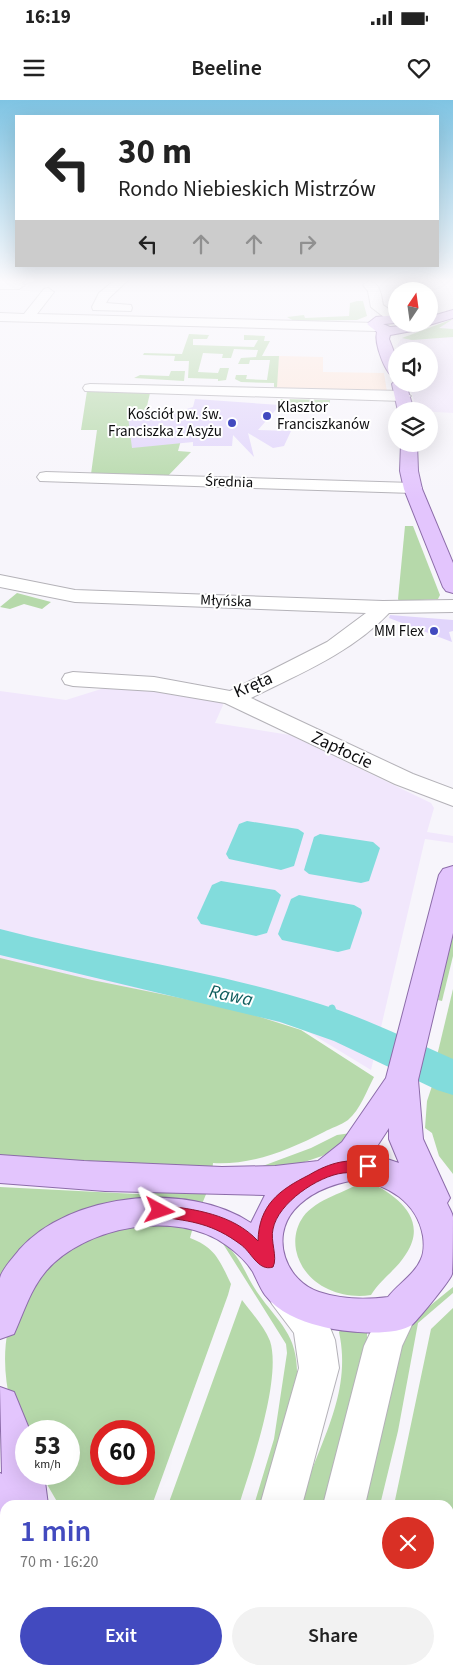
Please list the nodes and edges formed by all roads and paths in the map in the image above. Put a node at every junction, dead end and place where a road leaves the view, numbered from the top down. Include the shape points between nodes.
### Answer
1 (90, 388) dead end
2 (403, 397) edge
3 (409, 452) edge
4 (46, 477) dead end
5 (413, 488) junction
6 (0, 581) edge
7 (453, 587) edge
8 (383, 606) junction
9 (453, 606) edge
10 (73, 679) dead end
11 (233, 698) junction
12 (453, 798) edge
13 (453, 875) edge
14 (402, 1080) junction
15 (0, 1169) edge
16 (324, 1173) junction
17 (440, 1207) edge
18 (274, 1275) junction
19 (440, 1275) edge
20 (399, 1312) junction
21 (0, 1322) edge
22 (0, 1406) edge
23 (26, 1500) edge
24 (282, 1500) edge
25 (345, 1500) edge

1 - 2 street
3 - 5 main road
4 - 5 street, Średnia
5 - 7 main road
6 - 8 street, Młyńska via 75,596
8 - 9 street, Młyńska
8 - 11 street, Kręta via 374,618 338,642
10 - 11 street, Kręta via 152,685
11 - 12 street, Zapłocie via 404,779
13 - 14 main road
14 - 16 main road via 358,1147
14 - 17 main road via 406,1139
15 - 16 main road via 261,1182
16 - 17 main road via 342,1167 368,1166 409,1182
16 - 18 main road via 289,1192 274,1209 266,1229 265,1251
17 - 19 main road via 444,1249 435,1271
18 - 20 main road via 307,1303 336,1313 368,1316
18 - 21 main road via 258,1250 238,1233 207,1218 160,1211 120,1215 78,1230 42,1251 14,1287
18 - 24 street via 311,1327 318,1347 319,1368
19 - 20 main road
20 - 25 street via 383,1346
22 - 23 main road via 20,1457

